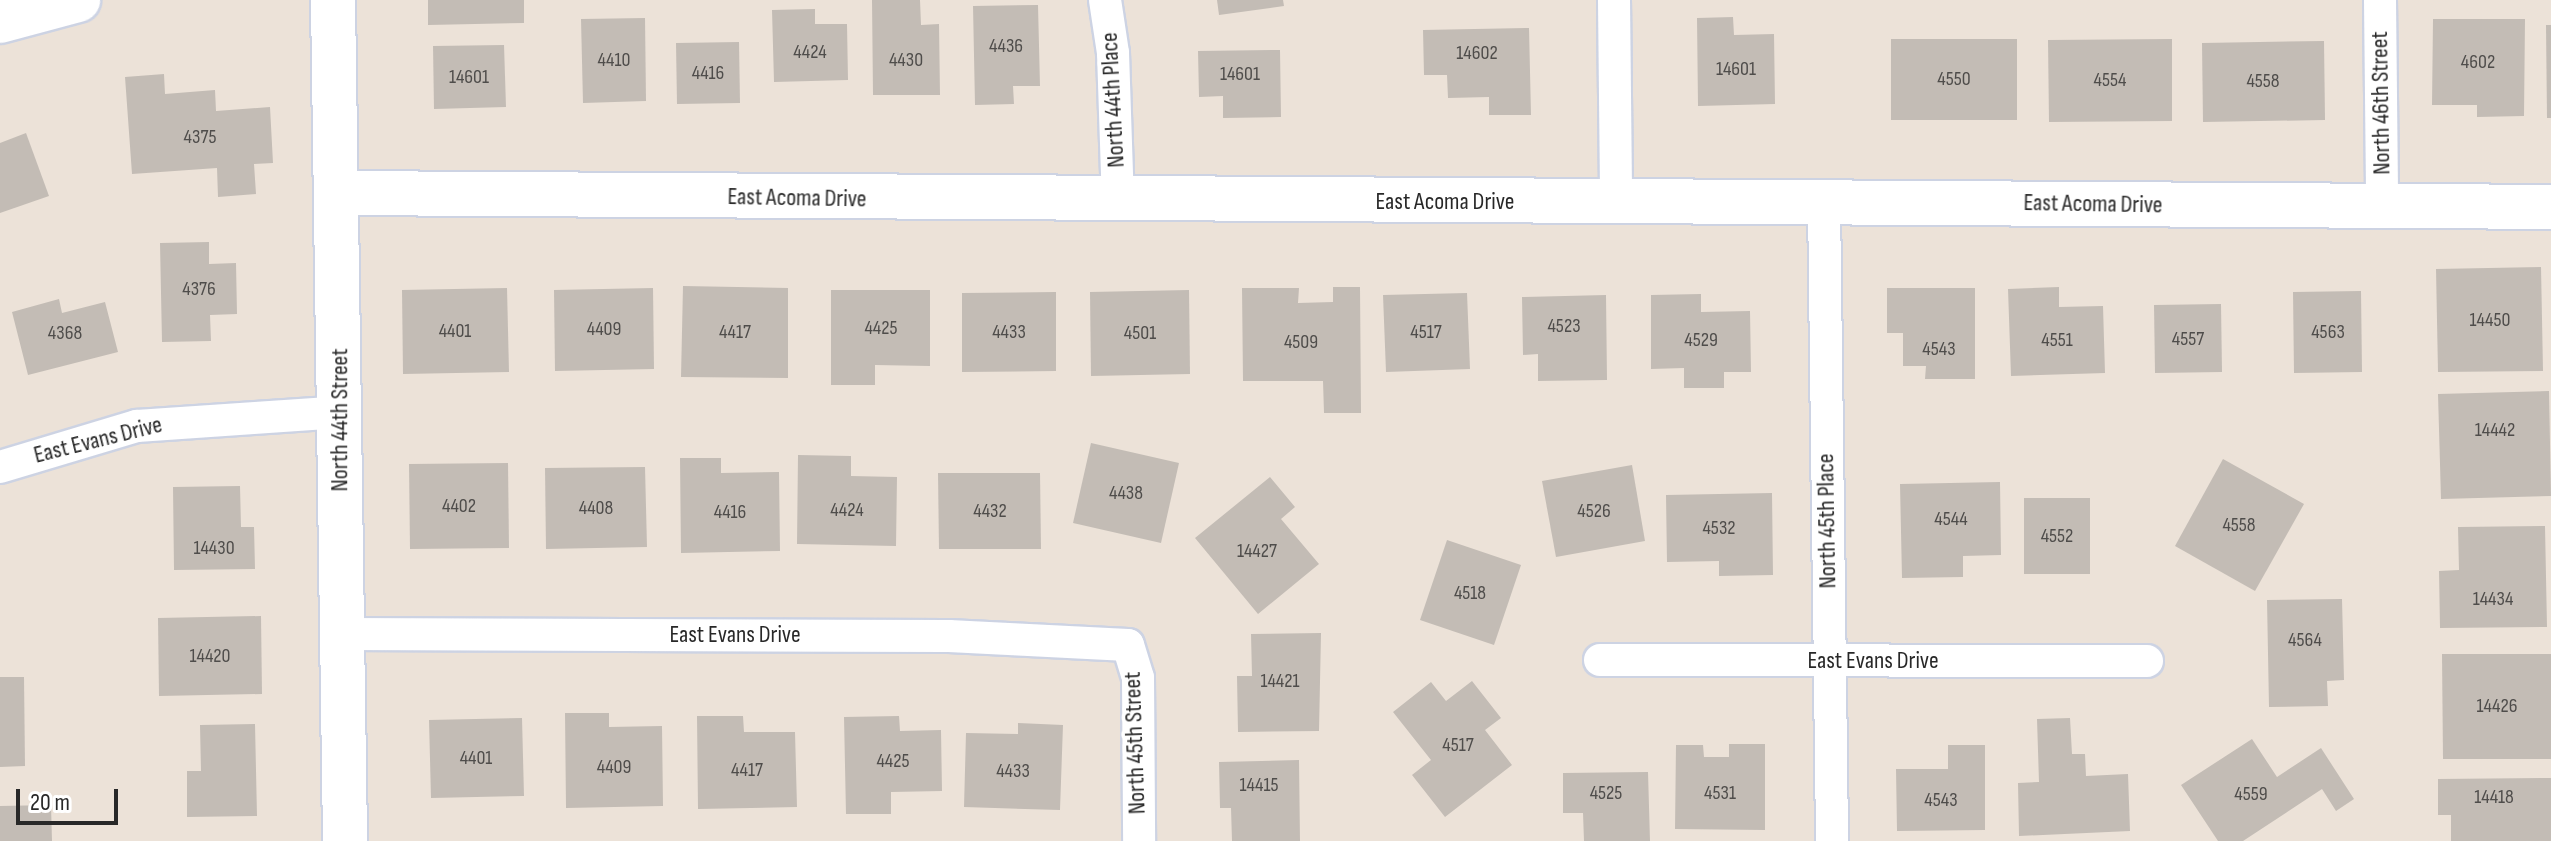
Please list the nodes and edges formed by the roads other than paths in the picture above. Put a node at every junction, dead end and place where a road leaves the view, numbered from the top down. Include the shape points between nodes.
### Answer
1 (78, 0) edge
2 (333, 0) edge
3 (1105, 0) edge
4 (1614, 0) edge
5 (2380, 0) edge
6 (0, 21) edge
7 (338, 193) junction
8 (1118, 201) junction
9 (1824, 201) junction
10 (1616, 203) junction
11 (2382, 207) junction
12 (2551, 207) edge
13 (341, 412) junction
14 (0, 467) edge
15 (341, 634) junction
16 (1128, 645) joint
17 (1600, 660) dead end
18 (1829, 661) junction
19 (2147, 661) dead end
20 (345, 841) edge
21 (1139, 841) edge
22 (1832, 841) edge

1 - 6 street
2 - 7 street, North 44th Street
3 - 8 street, North 44th Place via 1113,53
4 - 10 street
5 - 11 street, North 46th Street
7 - 8 street, East Acoma Drive
7 - 13 street, North 44th Street
8 - 10 street, East Acoma Drive
9 - 10 street, East Acoma Drive
9 - 11 street, East Acoma Drive
9 - 18 street, North 45th Place
11 - 12 street, East Acoma Drive
13 - 14 street, East Evans Drive via 137,426
13 - 15 street, North 44th Street
15 - 16 street, East Evans Drive via 965,636
15 - 20 street, North 44th Street
16 - 21 street, North 45th Street via 1138,678
17 - 18 street, East Evans Drive
18 - 19 street, East Evans Drive
18 - 22 street, North 45th Place

